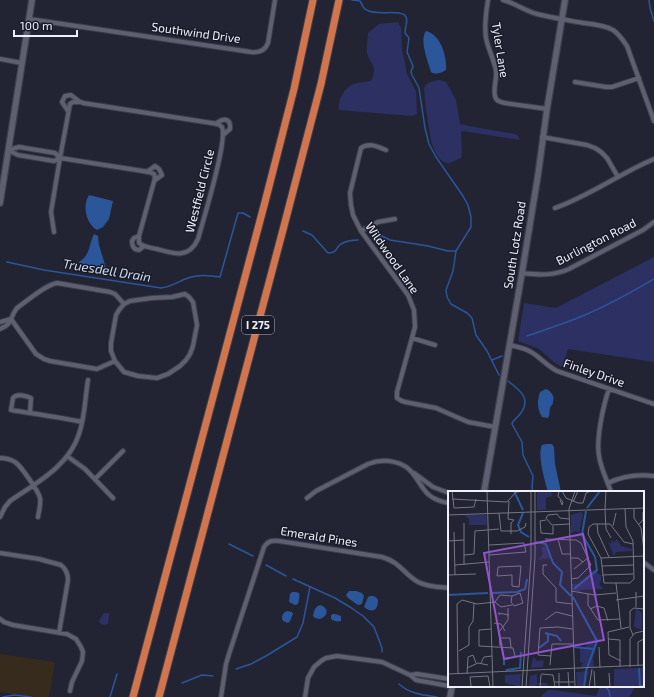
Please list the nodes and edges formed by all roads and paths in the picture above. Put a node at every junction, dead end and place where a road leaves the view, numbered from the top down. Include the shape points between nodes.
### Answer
1 (32, 0) edge
2 (275, 0) edge
3 (313, 0) edge
4 (339, 0) edge
5 (488, 0) edge
6 (503, 0) edge
7 (565, 0) edge
8 (29, 19) junction
9 (562, 19) junction
10 (0, 59) edge
11 (22, 63) junction
12 (639, 78) junction
13 (575, 82) dead end
14 (81, 102) junction
15 (547, 109) junction
16 (68, 111) junction
17 (654, 121) edge
18 (216, 124) junction
19 (223, 134) junction
20 (542, 137) junction
21 (8, 150) junction
22 (386, 150) dead end
23 (60, 158) junction
24 (654, 159) edge
25 (147, 172) junction
26 (618, 177) junction
27 (155, 180) junction
28 (0, 204) edge
29 (555, 208) dead end
30 (395, 219) dead end
31 (654, 222) edge
32 (361, 231) junction
33 (54, 232) dead end
34 (139, 236) junction
35 (144, 246) junction
36 (522, 273) junction
37 (124, 304) junction
38 (11, 319) junction
39 (0, 322) edge
40 (0, 328) edge
41 (412, 338) junction
42 (435, 345) dead end
43 (510, 346) junction
44 (115, 361) junction
45 (88, 380) dead end
46 (609, 389) junction
47 (654, 404) edge
48 (30, 413) junction
49 (82, 422) junction
50 (496, 427) junction
51 (123, 451) dead end
52 (67, 456) junction
53 (0, 458) edge
54 (413, 473) junction
55 (654, 476) edge
56 (95, 479) junction
57 (608, 483) junction
58 (33, 485) junction
59 (440, 490) junction
60 (484, 491) edge
61 (611, 491) edge
62 (448, 493) edge
63 (113, 498) dead end
64 (307, 498) dead end
65 (437, 499) junction
66 (448, 503) edge
67 (0, 517) edge
68 (38, 517) dead end
69 (0, 554) edge
70 (644, 563) edge
71 (654, 570) edge
72 (448, 588) edge
73 (0, 619) edge
74 (59, 632) junction
75 (410, 675) junction
76 (448, 679) edge
77 (448, 686) edge
78 (452, 687) edge
79 (70, 691) dead end
80 (133, 697) edge
81 (159, 697) edge
82 (221, 697) edge
83 (305, 697) edge
84 (450, 697) edge

1 - 8 street
2 - 8 street, Southwind Drive via 267,47 260,52
3 - 80 highway, I 275 via 294,89 265,202
4 - 81 highway, I 275 via 284,226
5 - 15 street, Tyler Lane via 485,30 496,69 496,98 504,104
6 - 9 street via 534,13
7 - 9 street, South Lotz Road
8 - 11 street
9 - 12 street via 602,26 616,33 627,46
9 - 15 street, South Lotz Road
10 - 11 street
11 - 21 street
12 - 13 street via 612,87
12 - 17 street
14 - 16 street via 70,104
14 - 16 street, Westfield Circle via 71,94 65,96 62,102
14 - 18 street, Westfield Circle
15 - 20 street, South Lotz Road
16 - 23 street, Westfield Circle
18 - 19 street, Westfield Circle via 222,127
18 - 19 street, Westfield Circle via 222,120 229,122 230,129
19 - 35 street, Westfield Circle via 218,164 196,243 181,254
20 - 26 street via 595,148 607,158
20 - 36 street, South Lotz Road
21 - 23 street, Westfield Circle via 18,155 54,161
21 - 23 street via 19,147 55,153
21 - 28 street
22 - 32 street, Wildwood Lane via 369,145 363,146 360,150 350,202
23 - 25 street, Westfield Circle
23 - 33 street via 51,212
24 - 26 street
25 - 27 street via 154,174
25 - 27 street, Westfield Circle via 155,166 159,169 162,175
26 - 29 street
27 - 34 street, Westfield Circle
30 - 32 street via 378,222
31 - 36 street, Burlington Road via 562,272 540,275
32 - 41 street, Wildwood Lane via 408,295 414,310
34 - 35 street via 139,243
34 - 35 street, Westfield Circle via 132,241 133,247 139,250
36 - 43 street, South Lotz Road
37 - 38 street via 110,292 57,283 16,308
37 - 44 street via 116,315 111,343
37 - 44 street via 184,294 193,302 197,325 193,346 186,360 162,376 156,378 128,374
38 - 39 street
38 - 40 street via 9,324
38 - 44 street via 36,354 44,359 97,369
41 - 42 street
41 - 50 street, Wildwood Lane via 396,392 397,398 440,409 468,422
43 - 46 street, Finley Drive via 531,352 557,371
43 - 50 street, South Lotz Road
45 - 49 street
46 - 47 street, Finley Drive
46 - 57 street via 598,446
48 - 48 street via 11,410 14,396 31,398
48 - 49 street
49 - 52 street via 76,441
50 - 60 street, South Lotz Road
51 - 56 street
52 - 56 street
52 - 58 street
53 - 58 street via 18,464
54 - 59 street
54 - 64 street via 394,462 373,462
54 - 65 street via 428,494
55 - 57 street via 630,476
56 - 63 street
57 - 61 street
58 - 67 street via 10,501
58 - 68 street via 40,500
59 - 62 street
59 - 65 street
65 - 66 street
69 - 74 street via 39,559 64,567 68,580
70 - 71 street
72 - 82 street, Emerald Pines via 422,584 394,562 382,557 272,540 264,547 229,654
73 - 74 street via 13,625
74 - 79 street via 76,639 83,652
75 - 76 street
75 - 77 street via 416,680
75 - 83 street via 382,662 334,656 314,667 308,678
78 - 84 street

